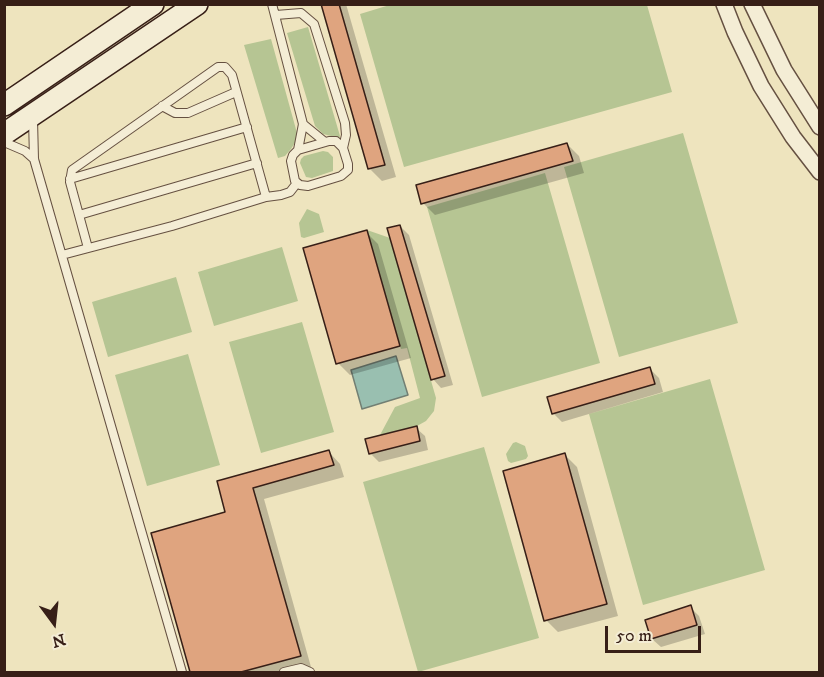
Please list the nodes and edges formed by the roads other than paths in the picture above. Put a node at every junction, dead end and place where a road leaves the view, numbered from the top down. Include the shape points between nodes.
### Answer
1 (153, 4) edge
2 (197, 4) edge
3 (272, 4) edge
4 (724, 4) edge
5 (752, 4) edge
6 (276, 15) junction
7 (236, 92) junction
8 (4, 105) edge
9 (162, 106) junction
10 (33, 115) junction
11 (303, 124) junction
12 (247, 127) junction
13 (819, 127) edge
14 (4, 134) edge
15 (4, 142) edge
16 (325, 142) junction
17 (343, 148) junction
18 (298, 150) junction
19 (34, 159) junction
20 (257, 163) junction
21 (819, 171) edge
22 (70, 178) junction
23 (297, 183) junction
24 (266, 197) junction
25 (79, 215) junction
26 (88, 248) junction
27 (62, 255) junction
28 (182, 672) edge
29 (284, 672) edge
30 (310, 672) edge

1 - 8 main road
2 - 10 main road
3 - 6 lane
4 - 21 street via 766,95
5 - 13 street via 784,70
6 - 11 lane
6 - 17 lane via 301,13 314,24 345,123
7 - 9 lane via 188,113 175,113
7 - 9 lane via 230,72 218,67
7 - 12 lane
9 - 22 lane via 76,166
10 - 14 main road
10 - 19 lane
11 - 16 lane
11 - 18 lane
12 - 20 lane
12 - 22 lane
15 - 19 lane
16 - 17 lane via 336,141
16 - 18 lane
17 - 23 lane via 348,167 344,175 308,186
18 - 23 lane via 291,161
19 - 27 lane
20 - 24 lane
20 - 25 lane
22 - 25 lane
23 - 24 lane via 290,192
24 - 26 lane
25 - 26 lane
26 - 27 lane
27 - 28 lane
29 - 30 lane via 301,668

